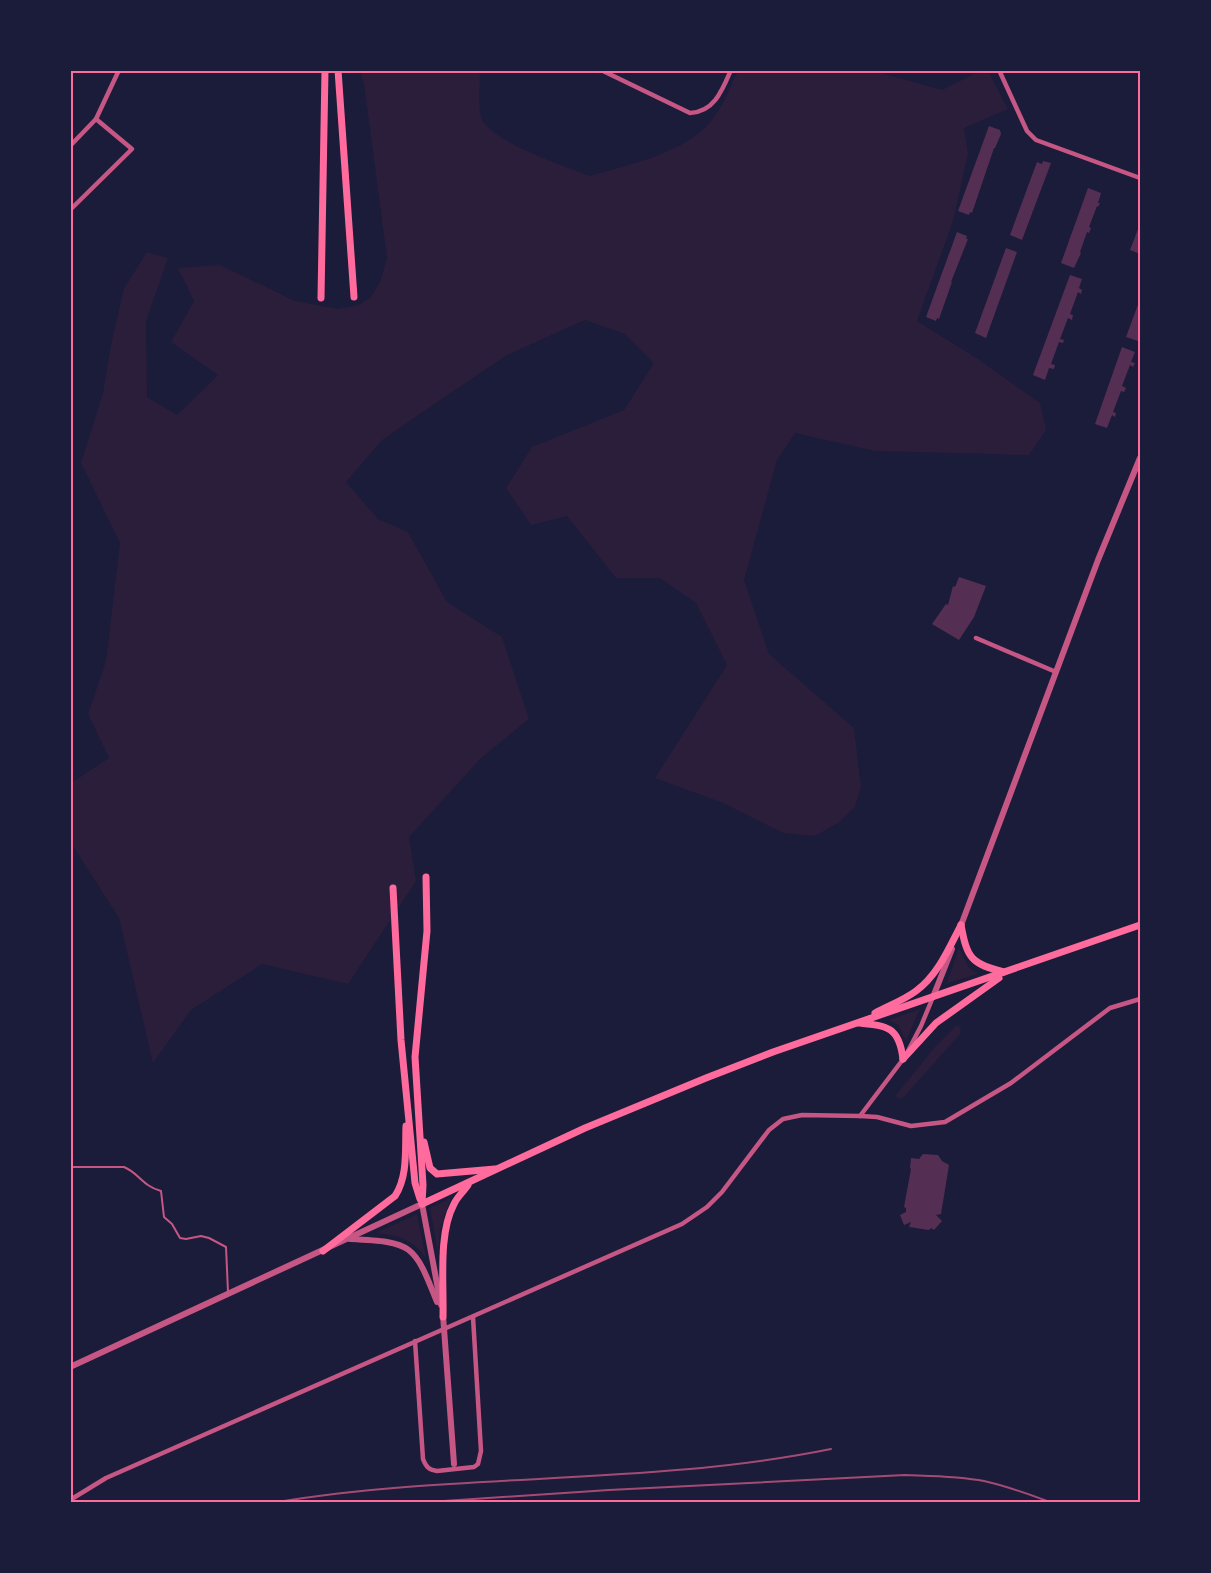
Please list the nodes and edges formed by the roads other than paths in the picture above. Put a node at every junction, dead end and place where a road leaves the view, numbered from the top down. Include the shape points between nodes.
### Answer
1 (119, 70) edge
2 (324, 70) edge
3 (338, 70) edge
4 (601, 70) edge
5 (731, 70) edge
6 (999, 70) edge
7 (96, 119) junction
8 (70, 146) edge
9 (1140, 178) edge
10 (70, 210) edge
11 (354, 297) dead end
12 (321, 298) dead end
13 (1140, 458) edge
14 (976, 638) dead end
15 (1056, 672) junction
16 (426, 878) dead end
17 (393, 888) dead end
18 (961, 925) junction
19 (1140, 925) edge
20 (1006, 973) junction
21 (933, 997) junction
22 (1140, 999) edge
23 (857, 1023) junction
24 (903, 1059) junction
25 (408, 1100) junction
26 (418, 1100) junction
27 (860, 1116) junction
28 (70, 1167) edge
29 (500, 1168) junction
30 (470, 1183) junction
31 (422, 1204) junction
32 (347, 1239) junction
33 (323, 1251) junction
34 (228, 1294) junction
35 (443, 1317) junction
36 (473, 1317) junction
37 (444, 1329) junction
38 (415, 1341) junction
39 (70, 1366) edge
40 (454, 1464) dead end
41 (70, 1500) edge

1 - 7 street
2 - 12 main road
3 - 11 main road
4 - 5 street via 690,113 712,105
6 - 9 street via 1036,140
7 - 8 street
7 - 10 street via 132,149
13 - 15 street
14 - 15 street
15 - 18 street
16 - 26 main road via 427,930 415,1057
17 - 25 main road
18 - 20 main road via 964,943 975,963
18 - 21 street
18 - 23 main road via 924,984
19 - 20 main road
20 - 21 main road
20 - 24 main road via 936,1023
21 - 23 main road
21 - 24 street
22 - 27 street via 1110,1008 1011,1083 945,1122 911,1126
23 - 24 main road via 888,1027 899,1038
23 - 29 main road via 697,1081
24 - 27 street
25 - 31 main road via 415,1183
25 - 33 main road via 404,1171 399,1189 390,1202
26 - 29 main road via 427,1160 433,1172
26 - 31 main road
27 - 36 street via 802,1115 783,1119 769,1130 722,1192 682,1224
28 - 34 lane via 124,1167 147,1186 161,1191 164,1217 177,1236 201,1236 226,1247
29 - 30 main road
30 - 31 main road
30 - 35 main road via 454,1202 448,1218
31 - 32 street
31 - 35 street
32 - 33 street
32 - 35 street via 385,1241 404,1246 416,1255
33 - 34 street
34 - 39 street
35 - 37 street
36 - 37 street
36 - 38 street via 481,1451 474,1467 437,1471 427,1467 423,1459
37 - 38 street
37 - 40 street
38 - 41 street via 106,1478

